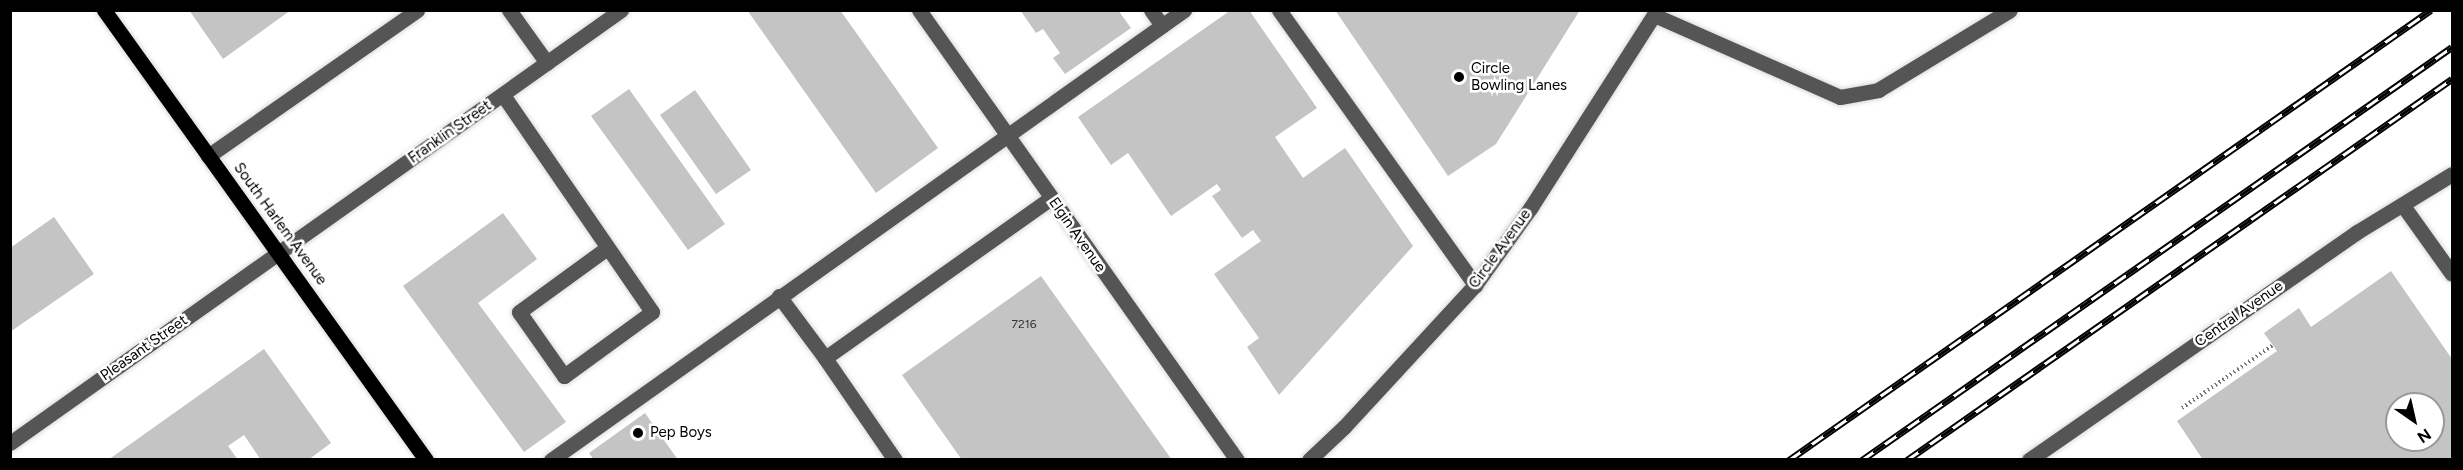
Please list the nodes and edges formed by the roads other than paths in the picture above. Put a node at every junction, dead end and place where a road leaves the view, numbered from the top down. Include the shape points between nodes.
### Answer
1 (104, 10) edge
2 (417, 10) edge
3 (509, 10) edge
4 (621, 10) edge
5 (919, 10) edge
6 (1151, 10) edge
7 (1184, 10) edge
8 (1279, 10) edge
9 (2010, 10) edge
10 (1656, 13) edge
11 (1162, 26) junction
12 (547, 63) junction
13 (502, 94) junction
14 (1006, 134) junction
15 (208, 156) junction
16 (2452, 174) edge
17 (1051, 198) junction
18 (2404, 207) junction
19 (607, 248) junction
20 (278, 253) junction
21 (2452, 274) edge
22 (1475, 285) junction
23 (779, 296) junction
24 (825, 358) junction
25 (10, 443) edge
26 (426, 459) edge
27 (551, 459) edge
28 (895, 459) edge
29 (1237, 459) edge
30 (1309, 459) edge
31 (2029, 459) edge

1 - 15 main road, South Harlem Avenue
2 - 15 street
3 - 12 street
4 - 12 street, Franklin Street
5 - 14 street, Elgin Avenue
6 - 11 street
7 - 11 street
8 - 22 street
9 - 10 street via 1878,90 1840,97
10 - 22 street, Circle Avenue via 1531,207
11 - 14 street
12 - 13 street, Franklin Street
13 - 19 street
13 - 20 street, Franklin Street
14 - 17 street, Elgin Avenue
14 - 23 street
15 - 20 main road, South Harlem Avenue
16 - 18 street, Central Avenue
17 - 24 street
17 - 29 street, Elgin Avenue
18 - 21 street
18 - 31 street, Central Avenue via 2357,232
19 - 19 street via 652,312 564,376 519,312
20 - 25 street, Pleasant Street
20 - 26 main road, South Harlem Avenue
22 - 30 street, Circle Avenue via 1344,427
23 - 24 street
23 - 27 street
24 - 28 street

